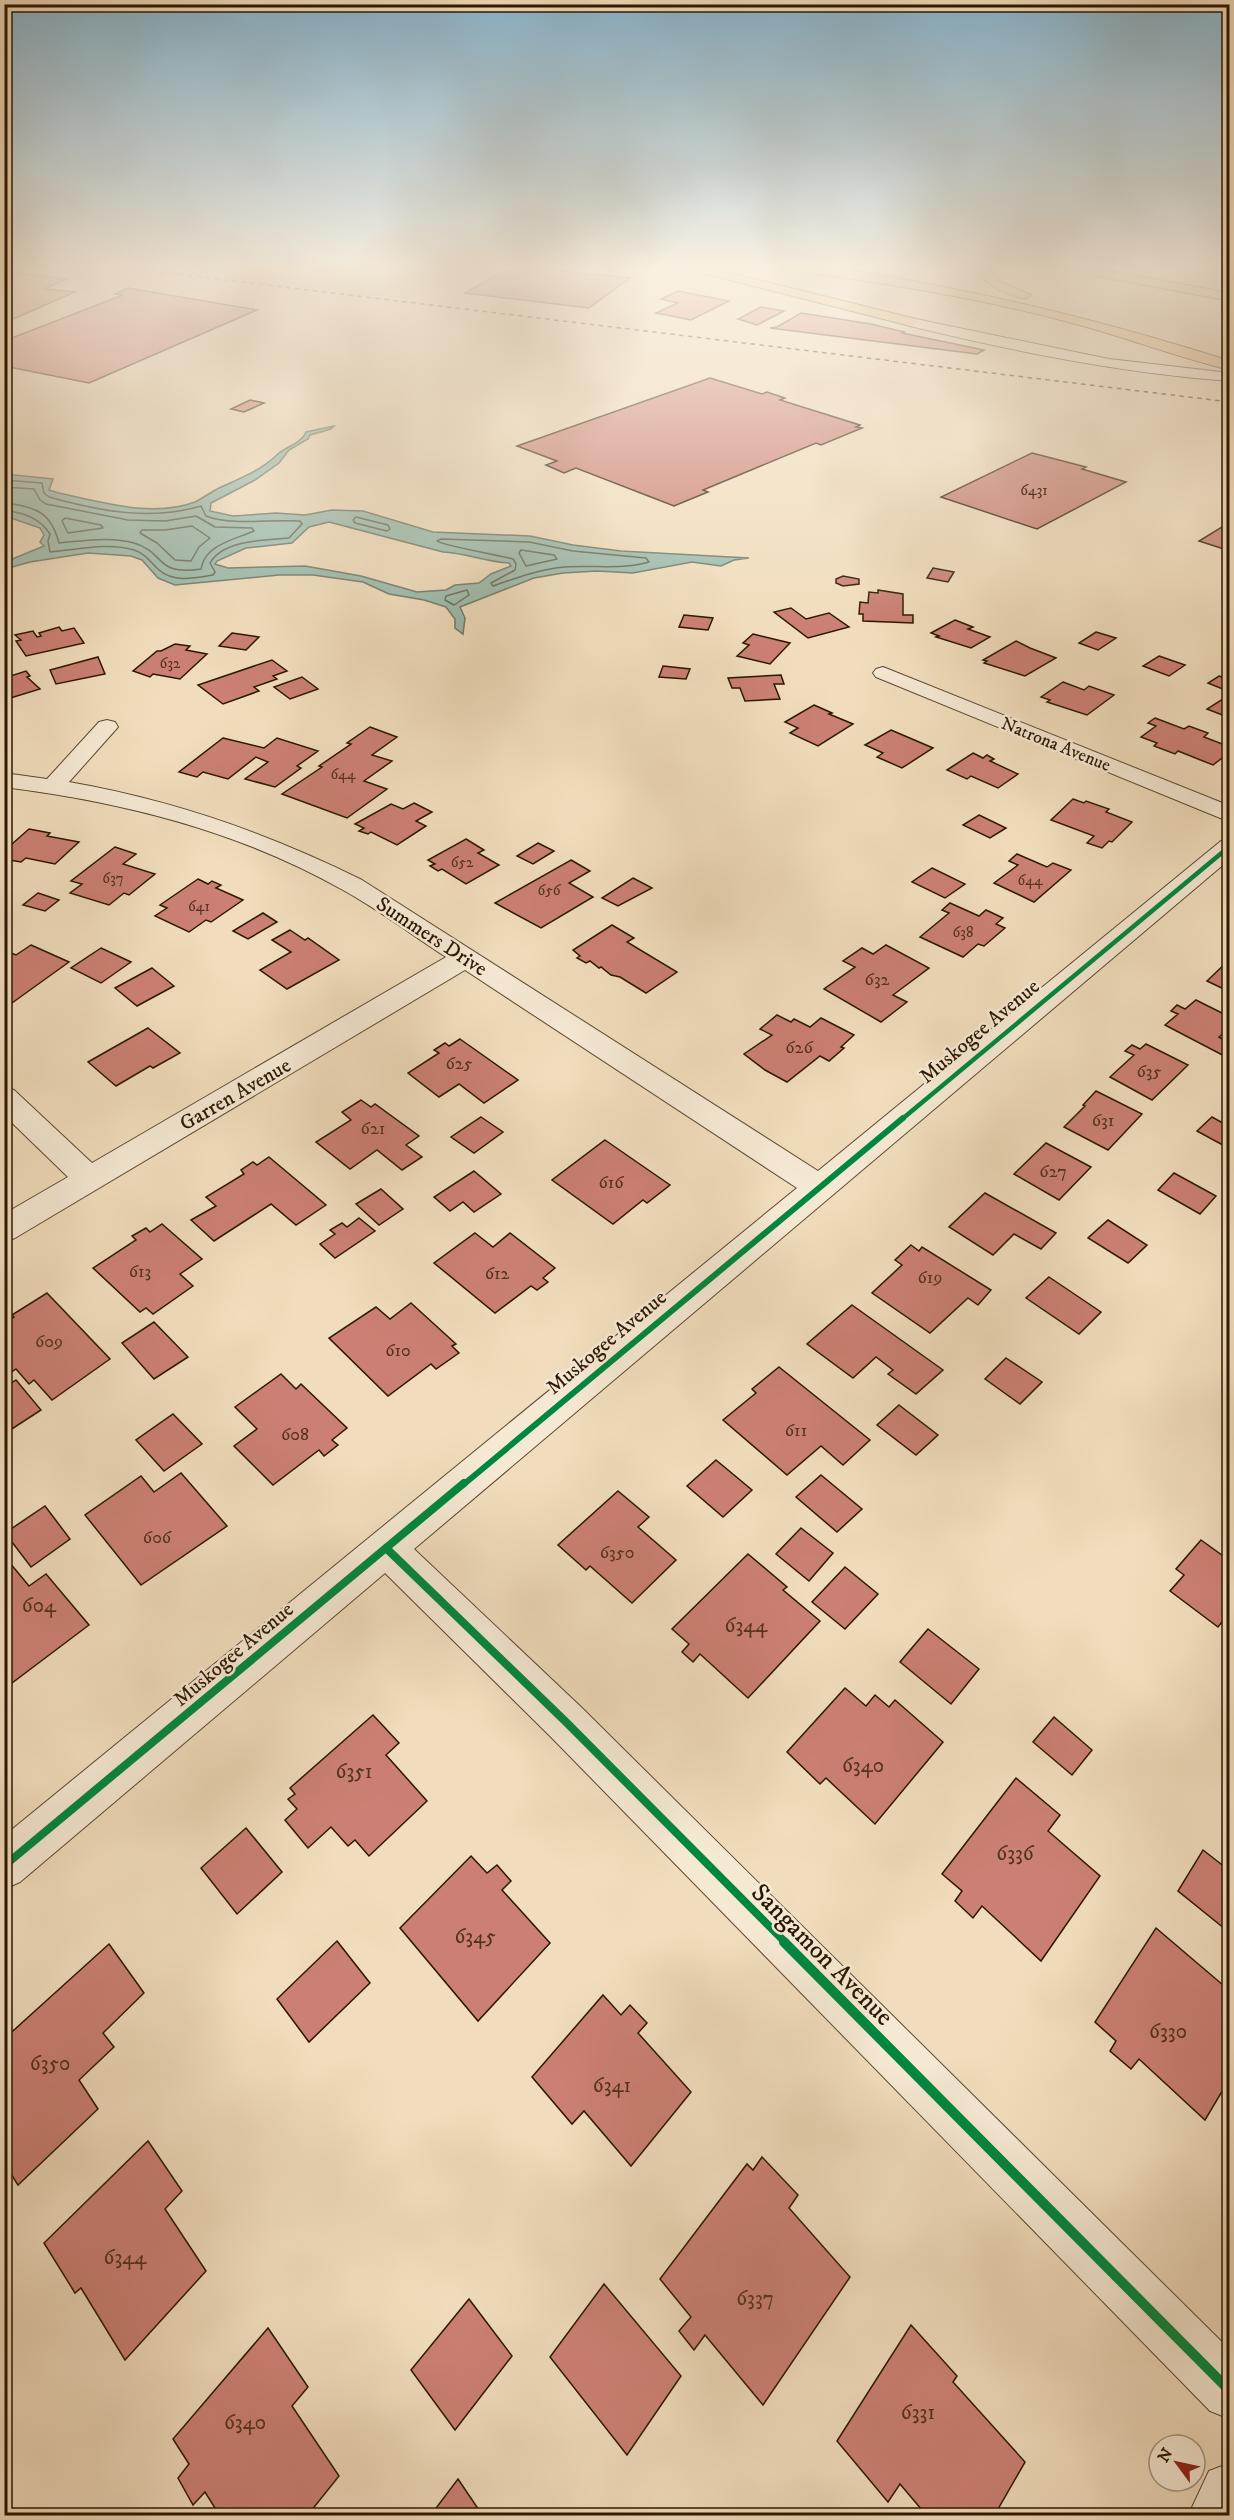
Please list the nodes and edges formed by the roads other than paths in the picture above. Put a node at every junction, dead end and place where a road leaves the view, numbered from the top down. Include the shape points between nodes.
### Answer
1 (883, 673) dead end
2 (107, 727) dead end
3 (4, 780) edge
4 (54, 785) junction
5 (1230, 815) edge
6 (1230, 846) edge
7 (465, 958) junction
8 (4, 1097) edge
9 (89, 1179) junction
10 (818, 1186) junction
11 (4, 1229) edge
12 (386, 1548) junction
13 (4, 1866) edge
14 (1230, 2391) edge
15 (1230, 2492) edge
16 (1218, 2516) edge

1 - 5 street, Natrona Avenue
2 - 4 street
3 - 4 street, Summers Drive
4 - 7 street, Summers Drive via 122,797 249,835 353,885
6 - 10 street, Muskogee Avenue
7 - 9 street, Garren Avenue
7 - 10 street, Summers Drive
8 - 9 street
9 - 11 street, Garren Avenue
10 - 12 street, Muskogee Avenue
12 - 13 street, Muskogee Avenue
12 - 14 street, Sangamon Avenue via 566,1722
15 - 16 street

